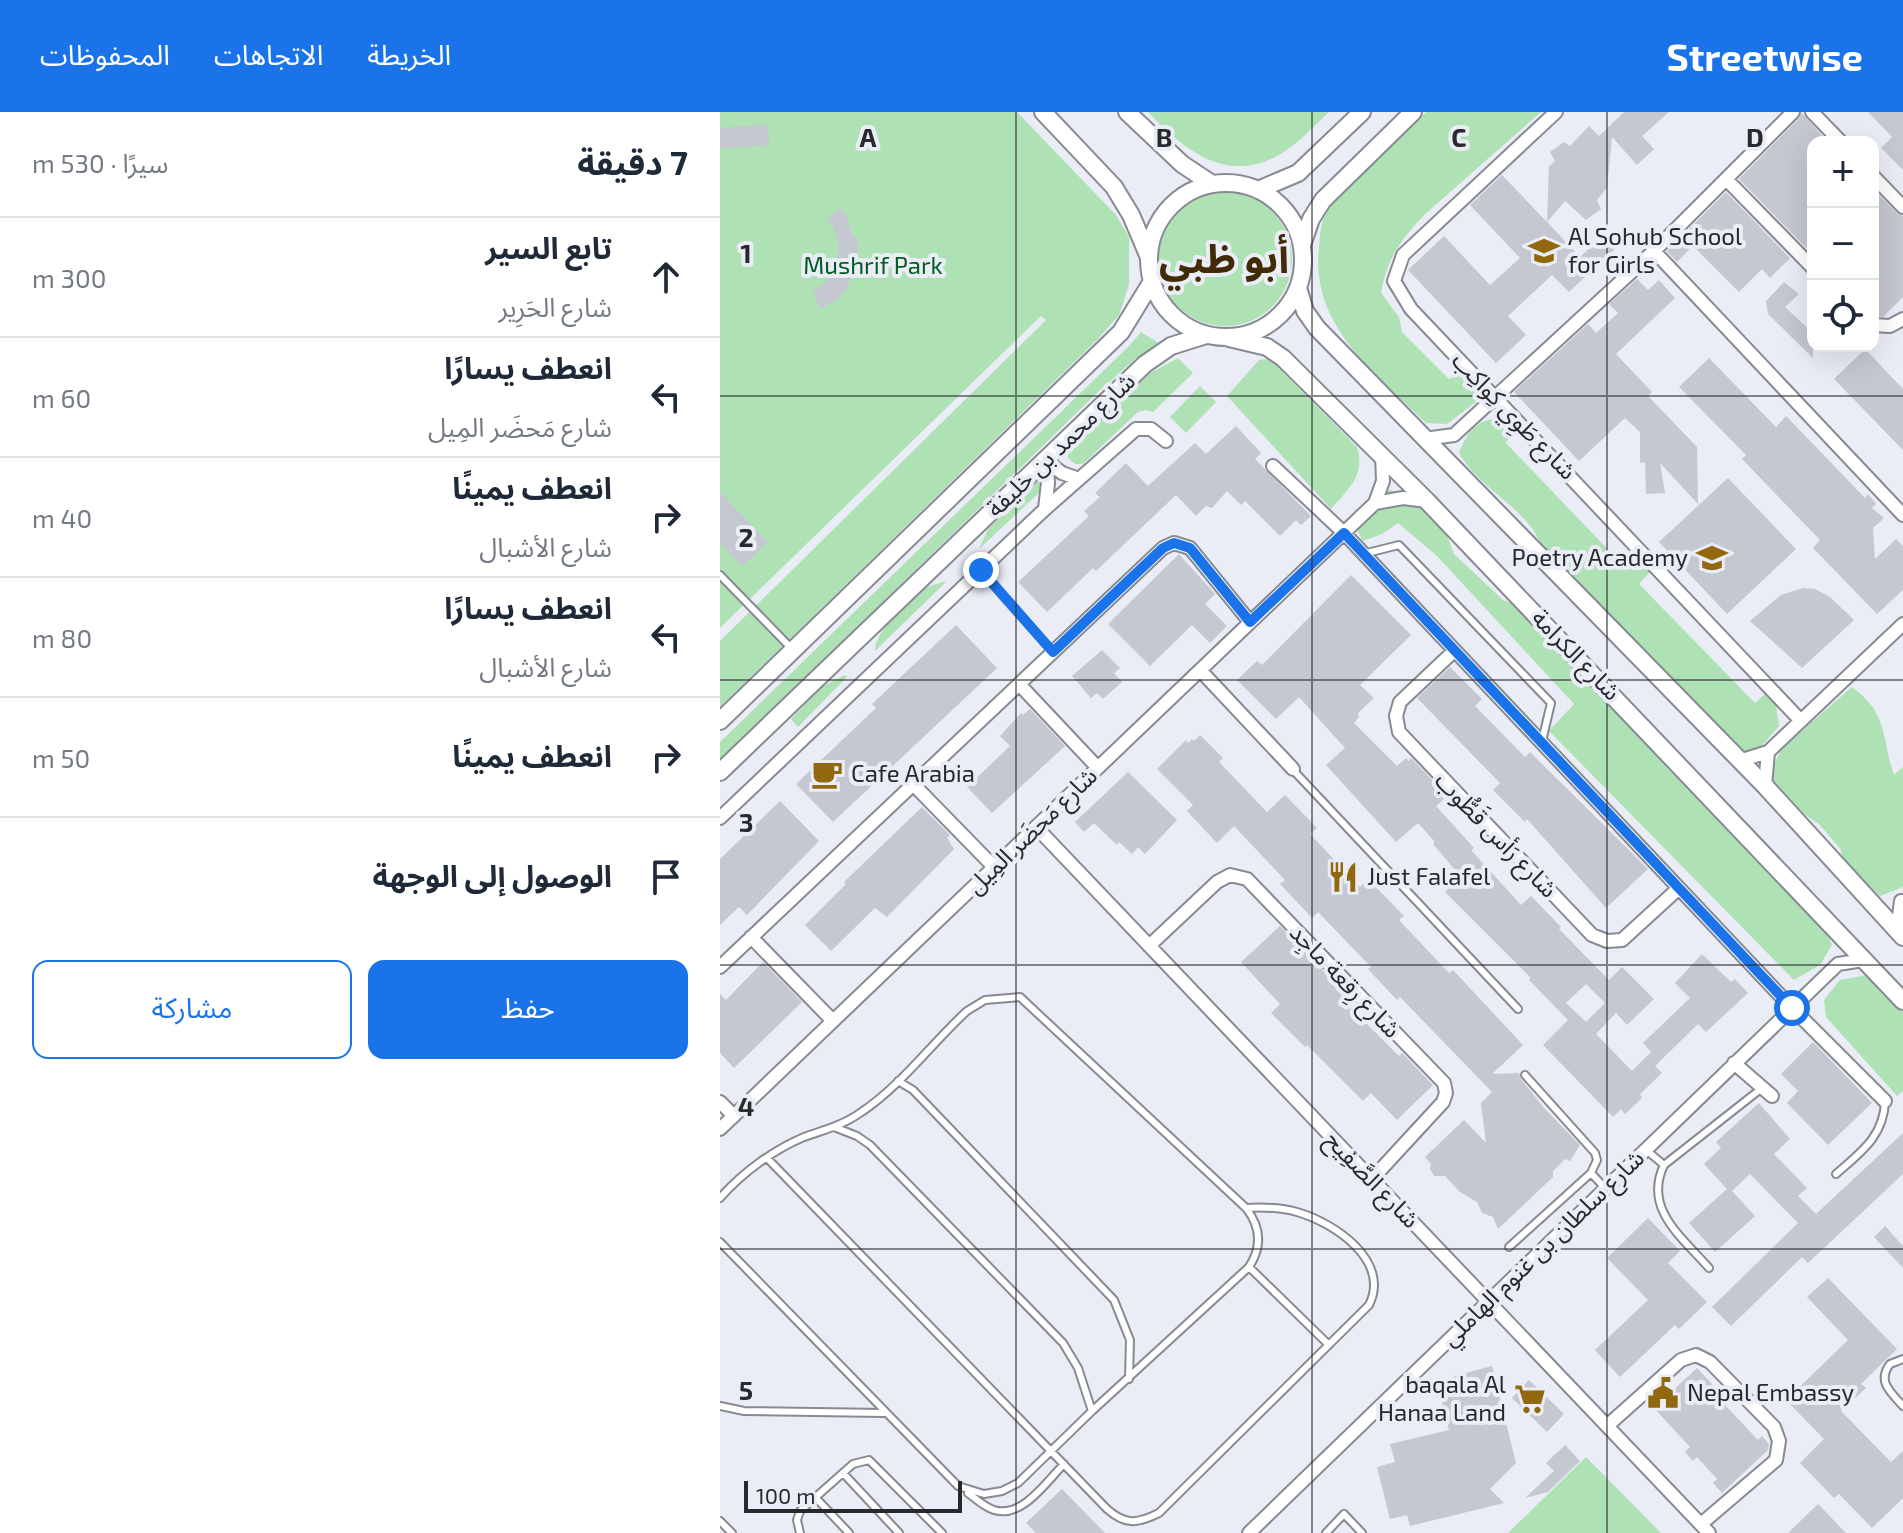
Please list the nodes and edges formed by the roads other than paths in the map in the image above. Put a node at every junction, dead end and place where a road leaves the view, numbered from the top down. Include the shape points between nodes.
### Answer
1 (1043, 112) edge
2 (1127, 112) edge
3 (1362, 112) edge
4 (1413, 112) edge
5 (1556, 112) edge
6 (1793, 112) edge
7 (1812, 112) edge
8 (1835, 136) edge
9 (1726, 179) junction
10 (1879, 182) edge
11 (1212, 184) junction
12 (1258, 190) junction
13 (1903, 207) edge
14 (1302, 245) junction
15 (1654, 251) junction
16 (1148, 255) junction
17 (1807, 262) edge
18 (1151, 283) junction
19 (1298, 288) junction
20 (1903, 319) edge
21 (1879, 325) edge
22 (1206, 335) junction
23 (1229, 338) junction
24 (1496, 396) junction
25 (1454, 435) junction
26 (1424, 439) junction
27 (1166, 441) dead end
28 (1382, 455) junction
29 (1046, 461) junction
30 (1273, 466) dead end
31 (1451, 466) junction
32 (1079, 479) junction
33 (1427, 501) junction
34 (1375, 503) junction
35 (1045, 509) junction
36 (1903, 515) edge
37 (1344, 533) junction
38 (1363, 554) junction
39 (981, 570) junction
40 (720, 575) edge
41 (1250, 622) junction
42 (1903, 624) edge
43 (793, 650) junction
44 (1454, 651) junction
45 (1053, 652) junction
46 (1200, 670) junction
47 (1019, 684) junction
48 (720, 721) edge
49 (1801, 721) junction
50 (1542, 741) junction
51 (1768, 752) junction
52 (1739, 761) junction
53 (1098, 768) junction
54 (1293, 769) joint
55 (720, 772) edge
56 (912, 783) junction
57 (1765, 786) junction
58 (720, 818) edge
59 (1036, 827) junction
60 (994, 867) junction
61 (1679, 888) junction
62 (1902, 900) edge
63 (1877, 909) junction
64 (1900, 933) edge
65 (1841, 936) junction
66 (751, 937) junction
67 (1149, 946) junction
68 (1863, 960) junction
69 (1838, 964) junction
70 (720, 967) edge
71 (1903, 1001) edge
72 (1792, 1008) junction
73 (1518, 1009) dead end
74 (833, 1021) junction
75 (1734, 1063) junction
76 (1525, 1075) dead end
77 (898, 1081) junction
78 (1767, 1092) joint
79 (1885, 1101) joint
80 (720, 1102) edge
81 (734, 1116) junction
82 (834, 1127) junction
83 (720, 1129) edge
84 (1645, 1149) junction
85 (767, 1158) junction
86 (1664, 1165) junction
87 (1591, 1173) junction
88 (1836, 1174) dead end
89 (1372, 1179) junction
90 (1605, 1188) junction
91 (720, 1198) edge
92 (1246, 1208) junction
93 (720, 1242) edge
94 (1509, 1247) dead end
95 (1249, 1267) junction
96 (1709, 1268) dead end
97 (1488, 1301) junction
98 (1329, 1345) junction
99 (1903, 1359) edge
100 (1129, 1379) junction
101 (720, 1406) edge
102 (1903, 1406) edge
103 (1092, 1411) junction
104 (885, 1413) junction
105 (1607, 1426) junction
106 (1052, 1451) junction
107 (1064, 1464) junction
108 (843, 1473) junction
109 (958, 1486) junction
110 (815, 1497) junction
111 (720, 1521) edge
112 (1705, 1529) edge
113 (1255, 1531) edge
114 (732, 1533) edge
115 (800, 1533) edge
116 (849, 1533) edge
117 (899, 1533) edge
118 (942, 1533) edge
119 (1326, 1533) edge
120 (1362, 1533) edge

1 - 16 main road via 1114,187
2 - 11 main road via 1182,164
3 - 12 main road via 1298,173
4 - 14 main road via 1323,200
5 - 24 street, شارع طَوِي كِواكِب via 1403,255 1394,281 1411,309
6 - 9 street
7 - 8 street
9 - 15 street
9 - 17 street
10 - 13 street
11 - 12 main road
11 - 16 main road via 1188,193 1168,209 1154,230
12 - 14 main road via 1278,204
14 - 19 main road
15 - 24 street
15 - 36 street
16 - 18 main road
18 - 22 main road via 1163,307 1182,325
18 - 43 main road, شارع محمد بن خليفة via 1121,332
19 - 23 main road via 1271,323
19 - 26 main road, شارع الكرامة via 1317,328
20 - 21 street
22 - 23 main road
22 - 29 main road, شارع محمد بن خليفة via 1171,346 1145,364
23 - 28 main road, شارع الكرامة via 1267,347 1283,358
24 - 25 street
24 - 49 street, شارع طَوِي كِواكِب
25 - 26 street
25 - 31 street
26 - 31 main road, شارع الكرامة
27 - 32 street via 1151,429 1136,429
28 - 33 main road, شارع الكرامة
28 - 34 street via 1383,481
29 - 32 street
29 - 35 street
29 - 55 main road, شارع محمد بن خليفة
30 - 37 street
31 - 52 main road, شارع الكرامة
32 - 35 street
33 - 34 street
33 - 65 main road, شارع الكرامة
34 - 37 street, شارع مَحضَر المِيل
35 - 39 street
37 - 38 street
37 - 41 street, شارع مَحضَر المِيل
38 - 44 street
38 - 50 lane via 1399,545 1540,691 1551,703
39 - 45 lane
39 - 58 street
40 - 43 lane
41 - 45 street via 1190,548 1174,543
41 - 46 street, شارع مَحضَر المِيل
42 - 49 street
43 - 48 main road, شارع محمد بن خليفة
44 - 50 street
44 - 61 street, شارع رَأس قَطُّوب via 1400,702 1399,732 1592,935 1622,940
45 - 47 street
46 - 53 street, شارع مَحضَر المِيل
46 - 54 street
47 - 53 street
47 - 56 street
49 - 51 street
50 - 61 street
51 - 52 street
51 - 57 street
52 - 57 main road, شارع الكرامة
53 - 59 street, شارع مَحضَر المِيل
54 - 73 lane
56 - 60 street
56 - 66 street
57 - 63 main road, شارع الكرامة
59 - 60 street, شارع مَحضَر المِيل
59 - 67 street, شارع الصَّفِيح
60 - 74 street, شارع مَحضَر المِيل
61 - 72 street
62 - 63 street
62 - 64 street
63 - 64 main road, شارع الكرامة
65 - 68 main road, شارع الكرامة
65 - 69 street
66 - 70 street
66 - 74 street
67 - 89 street, شارع الصَّفِيح
67 - 89 street, شارع رِقعة ماجِد via 1217,882 1230,875 1247,879 1444,1083 1443,1102
68 - 69 street
68 - 71 main road, شارع الكرامة
69 - 72 street, شارع سلطان بن غنوم الهاملي
72 - 75 street, شارع سلطان بن غنوم الهاملي
72 - 79 street
74 - 81 street, شارع مَحضَر المِيل
75 - 78 street
75 - 84 street, شارع سلطان بن غنوم الهاملي
76 - 87 lane via 1595,1153
77 - 82 lane via 860,1114
77 - 92 lane via 967,1011 996,998 1020,997
77 - 100 lane via 913,1090 1114,1300 1130,1340
78 - 86 lane
79 - 88 lane via 1883,1124 1875,1138
80 - 81 street
81 - 83 street, شارع مَحضَر المِيل
82 - 85 lane
82 - 103 lane via 870,1145 1063,1343
84 - 86 lane
84 - 90 street, شارع سلطان بن غنوم الهاملي
85 - 91 lane
85 - 106 lane
86 - 96 lane via 1656,1187 1661,1212
87 - 90 lane
87 - 94 lane
89 - 97 street, شارع الصَّفِيح
90 - 97 street, شارع سلطان بن غنوم الهاملي
92 - 95 lane via 1259,1233
92 - 98 lane via 1279,1208 1311,1217 1340,1233 1368,1261 1374,1276 1372,1299
93 - 104 lane
95 - 98 lane
95 - 100 lane
97 - 105 street, شارع الصَّفِيح
97 - 113 street, شارع سلطان بن غنوم الهاملي
98 - 107 lane via 1148,1518 1119,1520
99 - 102 lane via 1890,1364 1883,1378
100 - 103 lane
101 - 104 lane
103 - 106 lane
104 - 109 lane
105 - 112 street, شارع الصَّفِيح
105 - 112 street via 1681,1360 1696,1355 1710,1362 1774,1427 1779,1441 1776,1460
106 - 107 lane
106 - 109 lane via 1002,1491 984,1494
107 - 109 lane via 1015,1510 993,1510
108 - 110 lane
108 - 117 lane
108 - 118 lane via 869,1460
110 - 115 lane via 800,1511
110 - 116 lane
111 - 114 lane
119 - 120 lane via 1344,1514

